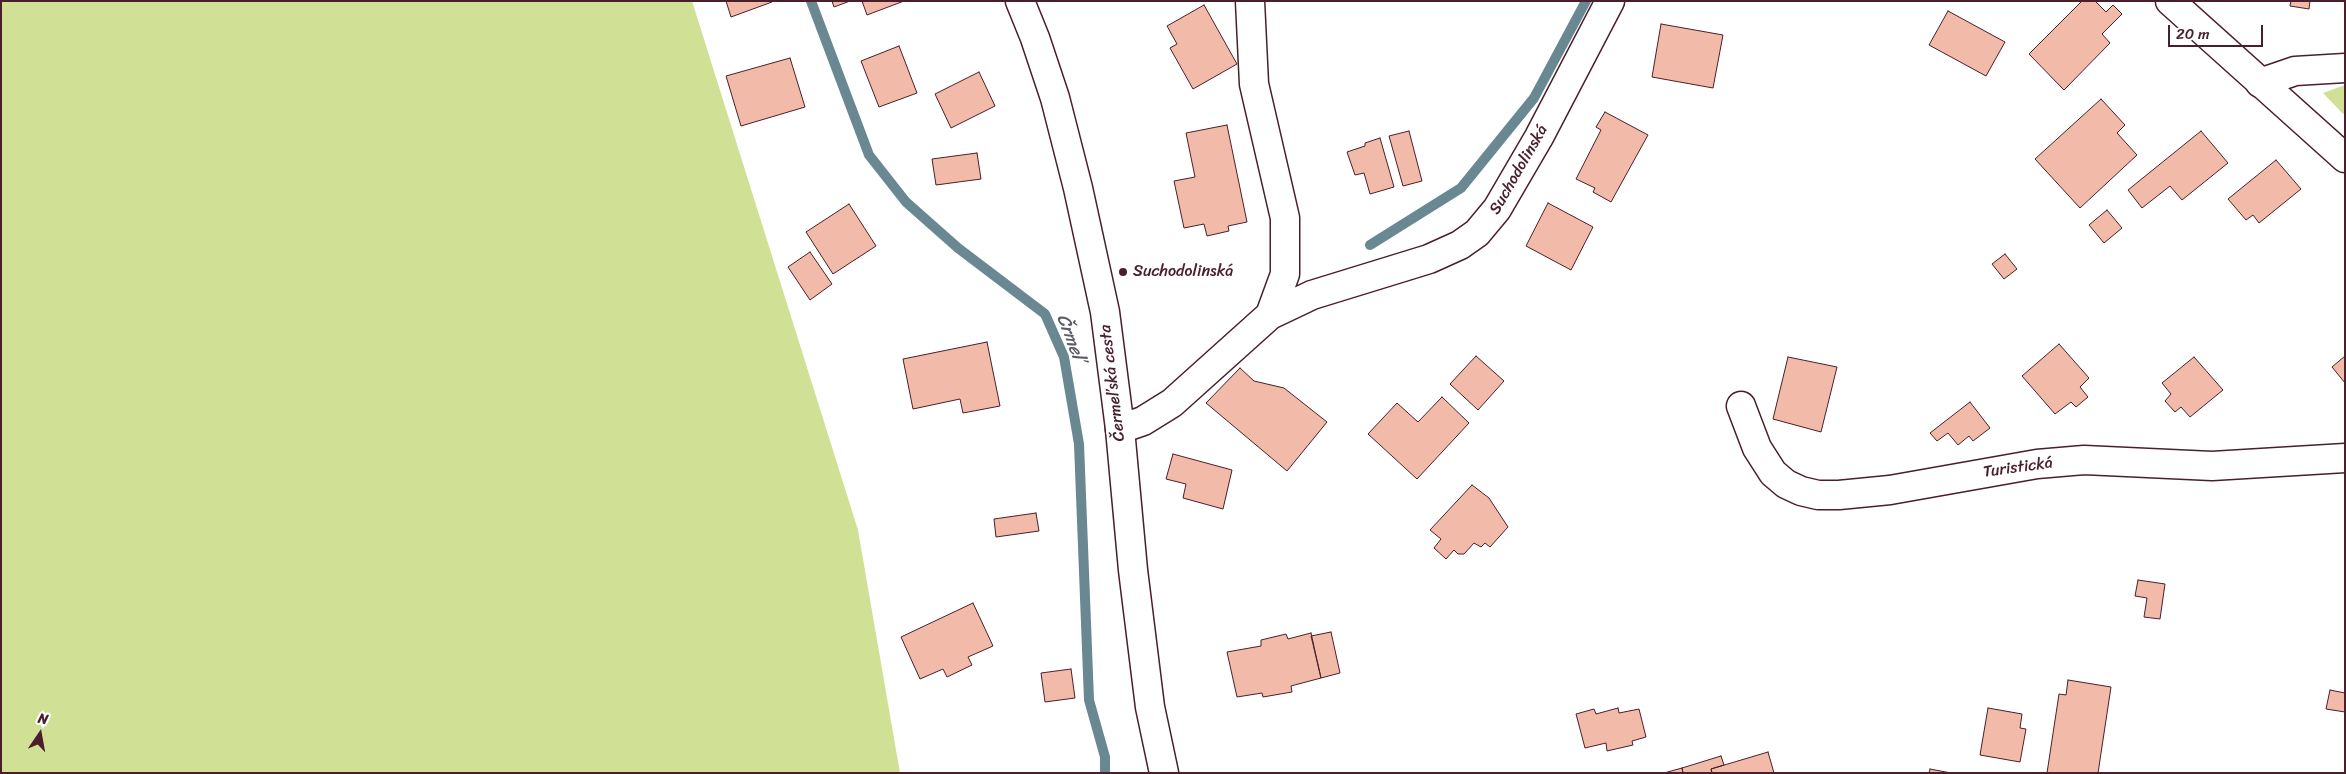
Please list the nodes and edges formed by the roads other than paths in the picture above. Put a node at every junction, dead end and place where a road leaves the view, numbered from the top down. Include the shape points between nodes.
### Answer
1 (1020, 1) edge
2 (1250, 1) edge
3 (1610, 1) edge
4 (2170, 1) edge
5 (2345, 68) edge
6 (2260, 82) junction
7 (2345, 158) edge
8 (1270, 314) junction
9 (1741, 406) dead end
10 (1120, 429) junction
11 (2345, 458) edge
12 (1164, 773) edge

1 - 10 street, Čermeľská cesta via 1055,98 1078,188 1105,312
2 - 8 street via 1254,84 1285,218 1285,274
3 - 8 street, Suchodolinská via 1539,137 1497,209 1477,233 1429,259 1312,295
4 - 6 street
5 - 6 street via 2295,71
6 - 7 street
8 - 10 street, Suchodolinská via 1172,403 1143,421
9 - 11 street, Turistická via 1757,448 1773,473 1800,491 1818,495 1890,490 2037,464 2084,460 2212,466
10 - 12 street, Čermeľská cesta via 1150,707

